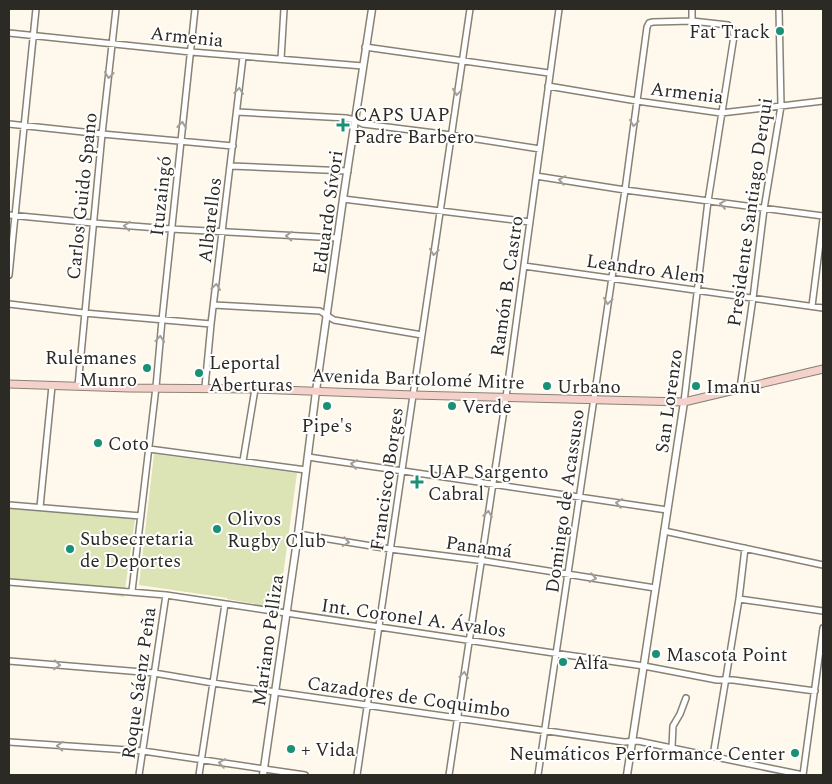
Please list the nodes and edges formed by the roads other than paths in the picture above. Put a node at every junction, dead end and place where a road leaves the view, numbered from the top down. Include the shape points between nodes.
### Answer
1 (36, 9) edge
2 (116, 9) edge
3 (195, 9) edge
4 (284, 9) edge
5 (372, 9) edge
6 (470, 9) edge
7 (559, 9) edge
8 (692, 9) edge
9 (779, 9) edge
10 (692, 21) junction
11 (9, 33) edge
12 (33, 35) junction
13 (112, 44) junction
14 (365, 48) junction
15 (191, 52) junction
16 (243, 57) junction
17 (281, 60) junction
18 (462, 60) junction
19 (363, 66) junction
20 (549, 73) junction
21 (548, 86) junction
22 (637, 101) junction
23 (823, 102) edge
24 (780, 106) junction
25 (236, 112) junction
26 (721, 113) junction
27 (355, 120) junction
28 (9, 124) edge
29 (24, 125) junction
30 (102, 134) junction
31 (451, 135) junction
32 (181, 140) junction
33 (233, 146) junction
34 (540, 148) junction
35 (230, 166) junction
36 (348, 171) junction
37 (536, 176) junction
38 (625, 190) junction
39 (343, 199) junction
40 (708, 202) junction
41 (764, 209) junction
42 (440, 211) junction
43 (12, 215) edge
44 (823, 218) edge
45 (530, 222) junction
46 (94, 223) junction
47 (171, 229) junction
48 (222, 233) junction
49 (338, 238) junction
50 (524, 266) junction
51 (9, 275) edge
52 (612, 278) junction
53 (698, 290) junction
54 (753, 298) junction
55 (9, 304) edge
56 (214, 306) junction
57 (812, 306) junction
58 (823, 308) edge
59 (84, 313) junction
60 (327, 315) junction
61 (162, 320) junction
62 (211, 324) junction
63 (422, 334) junction
64 (823, 369) edge
65 (9, 384) edge
66 (52, 386) junction
67 (78, 386) junction
68 (156, 387) junction
69 (205, 387) junction
70 (740, 388) junction
71 (255, 389) junction
72 (316, 391) junction
73 (413, 395) junction
74 (506, 398) junction
75 (594, 399) junction
76 (684, 402) junction
77 (149, 450) junction
78 (308, 457) junction
79 (243, 462) junction
80 (306, 470) junction
81 (402, 471) junction
82 (493, 485) junction
83 (580, 497) junction
84 (9, 504) edge
85 (40, 507) junction
86 (667, 510) junction
87 (141, 516) junction
88 (664, 531) junction
89 (298, 534) junction
90 (745, 548) junction
91 (390, 549) junction
92 (480, 561) junction
93 (823, 566) edge
94 (568, 574) junction
95 (9, 582) edge
96 (655, 588) junction
97 (132, 592) junction
98 (166, 595) junction
99 (739, 599) junction
100 (225, 604) junction
101 (823, 611) edge
102 (286, 613) junction
103 (379, 626) junction
104 (823, 628) edge
105 (469, 640) junction
106 (556, 653) junction
107 (9, 661) edge
108 (644, 666) junction
109 (154, 673) junction
110 (725, 680) junction
111 (213, 683) junction
112 (275, 691) junction
113 (814, 691) junction
114 (686, 698) dead end
115 (367, 705) junction
116 (458, 718) junction
117 (545, 731) junction
118 (9, 742) edge
119 (632, 742) junction
120 (672, 748) junction
121 (143, 751) junction
122 (713, 756) junction
123 (202, 760) junction
124 (263, 772) edge
125 (140, 775) edge
126 (199, 775) edge
127 (304, 775) edge
128 (357, 775) edge
129 (449, 775) edge
130 (538, 775) edge
131 (627, 775) edge
132 (803, 775) edge

1 - 12 street
2 - 13 street, Carlos Guido Spano
3 - 15 street, Ituzaingó
4 - 17 street
5 - 14 street, Eduardo Sívori
6 - 18 street, Francisco Borges
7 - 20 street, Ramón B. Castro
8 - 10 street
9 - 24 street, Presidente Santiago Derqui
10 - 22 street, Domingo de Acassuso via 649,23
10 - 26 street, San Lorenzo via 728,25 733,30
11 - 12 street, Armenia
12 - 13 street, Armenia
12 - 29 street
13 - 15 street, Armenia
13 -> 30 street, Carlos Guido Spano
14 - 18 street
14 - 19 street, Eduardo Sívori
15 - 16 street, Armenia
32 -> 15 street, Ituzaingó
16 - 17 street, Armenia
25 -> 16 street, Albarellos
17 - 19 street, Armenia
18 - 20 street
18 -> 31 street, Francisco Borges
19 - 27 street, Eduardo Sívori
20 - 21 street, Ramón B. Castro
21 - 22 street, Armenia
21 - 34 street, Ramón B. Castro
22 - 26 street, Armenia
22 -> 38 street, Domingo de Acassuso
23 - 24 street, Armenia
24 - 26 street, Armenia
24 - 41 street, Presidente Santiago Derqui
25 - 27 street
25 - 33 street, Albarellos
26 - 40 street, San Lorenzo
27 - 31 street via 363,124
27 - 36 street, Eduardo Sívori
28 - 29 street
29 - 30 street
29 - 43 street
30 - 32 street
30 - 46 street, Carlos Guido Spano
31 - 34 street
31 - 42 street, Francisco Borges
32 - 33 street
32 - 47 street, Ituzaingó
33 - 35 street, Albarellos
34 - 37 street, Ramón B. Castro
35 - 36 street
35 - 48 street, Albarellos
36 - 39 street, Eduardo Sívori
38 -> 37 street
37 - 45 street, Ramón B. Castro
38 - 40 street
38 - 52 street, Domingo de Acassuso
39 - 42 street
39 - 49 street, Eduardo Sívori
41 -> 40 street
40 - 53 street, San Lorenzo
41 - 44 street
41 - 54 street, Presidente Santiago Derqui
42 - 45 street
42 -> 63 street, Francisco Borges
43 - 46 street
43 - 51 street
44 - 57 street
45 - 50 street, Ramón B. Castro
47 -> 46 street
46 - 59 street, Carlos Guido Spano
47 - 48 street
47 - 61 street, Ituzaingó
49 -> 48 street
56 -> 48 street, Albarellos
49 - 60 street, Eduardo Sívori
50 - 52 street, Leandro Alem
50 - 74 street, Ramón B. Castro
52 - 53 street, Leandro Alem
52 -> 75 street, Domingo de Acassuso
53 - 54 street, Leandro Alem
53 - 76 street, San Lorenzo
54 - 57 street, Leandro Alem
54 - 70 street, Presidente Santiago Derqui
55 - 59 street
56 - 60 street via 320,311
56 - 62 street, Albarellos
57 - 58 street, Leandro Alem
59 - 61 street
59 - 67 street, Carlos Guido Spano
60 - 63 street via 334,320
60 - 72 street, Eduardo Sívori
61 - 62 street
68 -> 61 street, Ituzaingó
62 - 69 street, Albarellos
63 - 73 street, Francisco Borges
64 - 70 main road, Avenida Bartolomé Mitre
65 - 66 main road, Avenida Bartolomé Mitre
66 - 67 main road, Avenida Bartolomé Mitre
66 - 85 street
67 - 68 main road, Avenida Bartolomé Mitre
68 - 69 main road, Avenida Bartolomé Mitre
68 - 77 street, Ituzaingó
69 - 71 main road, Avenida Bartolomé Mitre
70 - 76 main road, Avenida Bartolomé Mitre
71 - 72 main road, Avenida Bartolomé Mitre
71 - 79 street
72 - 73 main road, Avenida Bartolomé Mitre
72 - 78 street, Mariano Pelliza
73 - 74 main road, Avenida Bartolomé Mitre
73 - 81 street, Francisco Borges
74 - 75 main road, Avenida Bartolomé Mitre
74 - 82 street, Ramón B. Castro
75 - 76 main road, Avenida Bartolomé Mitre
75 - 83 street, Domingo de Acassuso
76 - 86 street, San Lorenzo
77 - 79 street
77 - 87 street, Ituzaingó
78 - 80 street, Mariano Pelliza
81 -> 78 street
79 - 80 street
80 - 89 street, Mariano Pelliza
81 - 82 street
81 - 91 street, Francisco Borges
82 - 83 street
92 -> 82 street, Ramón B. Castro
86 -> 83 street
83 - 94 street, Domingo de Acassuso
84 - 85 street
85 - 87 street
86 - 88 street, San Lorenzo
87 - 97 street, Ituzaingó
88 - 90 street
88 - 96 street, San Lorenzo
89 -> 91 street, Panamá
89 - 102 street, Mariano Pelliza
90 - 93 street
90 - 99 street
91 - 92 street, Panamá
91 - 103 street, Francisco Borges
92 - 94 street, Panamá
92 - 105 street, Ramón B. Castro
94 -> 96 street, Panamá
94 - 106 street, Domingo de Acassuso
95 - 97 street, Int. Coronel A. Ávalos
96 - 108 street, San Lorenzo
97 - 98 street, Int. Coronel A. Ávalos
98 - 100 street, Int. Coronel A. Ávalos
98 - 109 street, Roque Sáenz Peña
99 - 101 street
99 - 110 street
100 - 102 street, Int. Coronel A. Ávalos
100 - 111 street
102 - 103 street, Int. Coronel A. Ávalos
102 - 112 street, Mariano Pelliza
103 - 105 street, Int. Coronel A. Ávalos
103 - 115 street, Francisco Borges
104 - 113 street
105 - 106 street, Int. Coronel A. Ávalos
116 -> 105 street, Ramón B. Castro
106 - 108 street, Int. Coronel A. Ávalos
106 - 117 street, Domingo de Acassuso
107 -> 109 street, Cazadores de Coquimbo
108 - 110 street, Int. Coronel A. Ávalos
108 - 119 street, San Lorenzo
109 - 111 street, Cazadores de Coquimbo
109 - 121 street, Roque Sáenz Peña
110 - 113 street, Int. Coronel A. Ávalos
110 - 122 street
111 - 112 street, Cazadores de Coquimbo
111 - 123 street
112 - 115 street, Cazadores de Coquimbo
112 - 124 street, Mariano Pelliza
113 - 132 street
114 - 120 street via 673,726
115 - 116 street, Cazadores de Coquimbo
115 - 128 street, Francisco Borges
116 - 117 street, Cazadores de Coquimbo
116 - 129 street, Ramón B. Castro
117 - 119 street, Cazadores de Coquimbo
117 - 130 street, Domingo de Acassuso
121 -> 118 street
119 - 120 street, Cazadores de Coquimbo
119 - 131 street, San Lorenzo
120 - 122 street, Cazadores de Coquimbo
121 - 123 street
121 - 125 street, Roque Sáenz Peña
122 - 132 street, Cazadores de Coquimbo
124 -> 123 street
123 - 126 street
124 - 127 street

